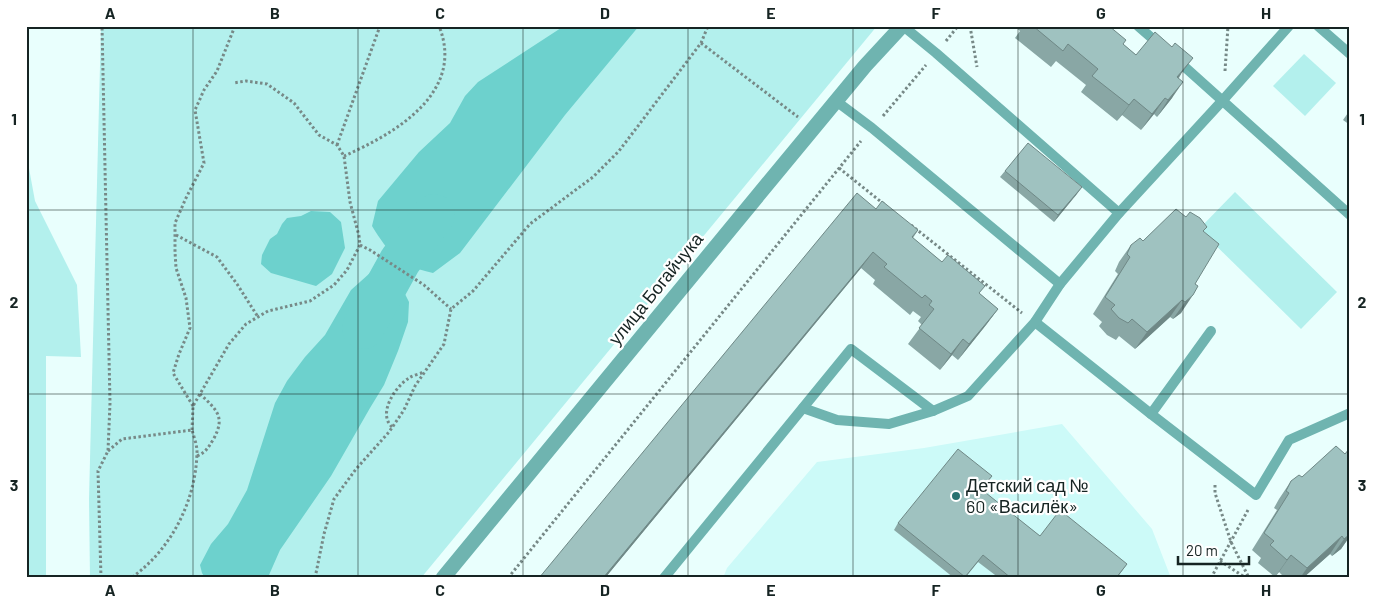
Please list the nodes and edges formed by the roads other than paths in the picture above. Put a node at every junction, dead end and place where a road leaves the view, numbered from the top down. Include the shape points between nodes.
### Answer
1 (1138, 26) edge
2 (1289, 26) edge
3 (1318, 26) edge
4 (896, 28) edge
5 (1350, 54) edge
6 (1223, 100) junction
7 (836, 101) junction
8 (1119, 213) junction
9 (1350, 215) edge
10 (1060, 284) junction
11 (1035, 322) junction
12 (1211, 331) dead end
13 (803, 408) junction
14 (932, 411) junction
15 (1350, 413) edge
16 (1151, 414) junction
17 (443, 578) edge
18 (664, 578) edge

1 - 6 lane
2 - 6 lane
3 - 5 lane
4 - 7 street, улица Богайчука
4 - 8 lane via 936,53
6 - 8 lane
6 - 9 lane
7 - 10 lane
7 - 17 street, улица Богайчука
8 - 10 lane
10 - 11 lane
11 - 14 lane via 968,396
11 - 16 lane
12 - 16 lane
13 - 14 lane via 837,420 889,424
13 - 14 lane via 851,349
13 - 18 lane
15 - 16 lane via 1289,440 1256,495

